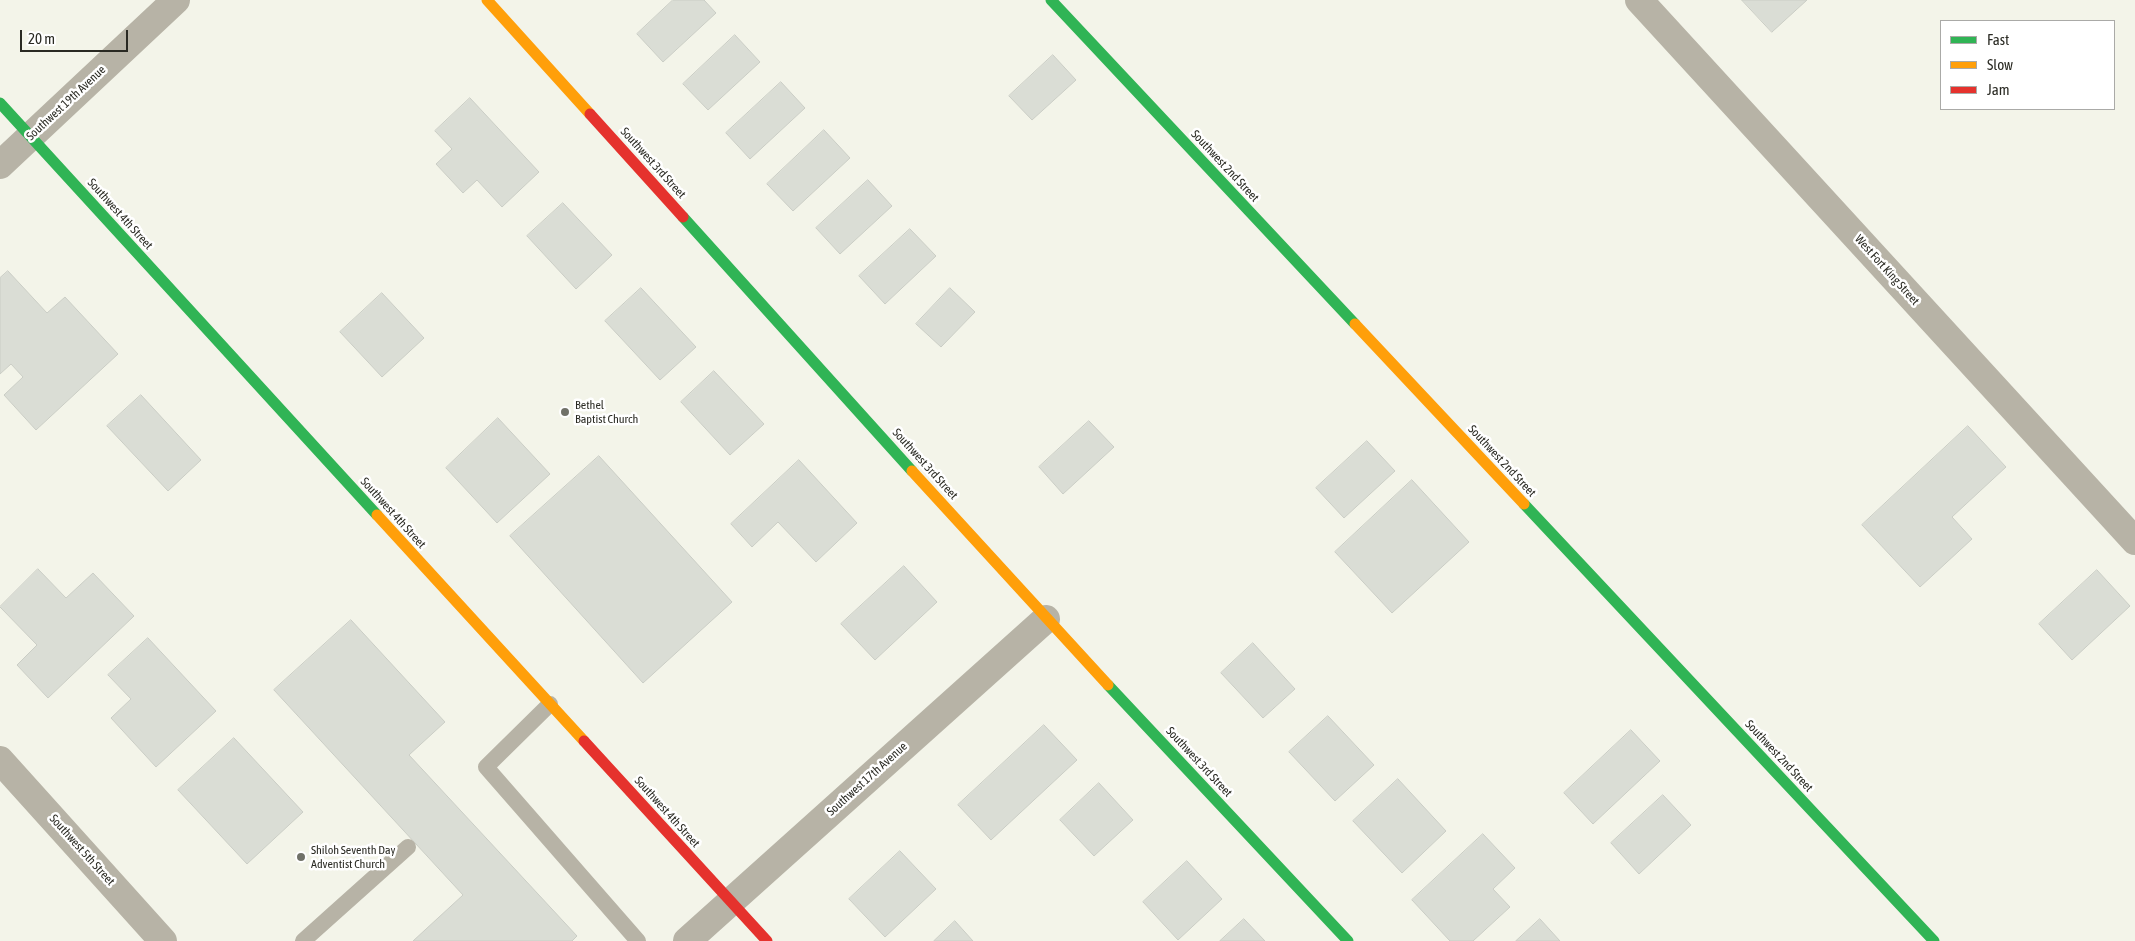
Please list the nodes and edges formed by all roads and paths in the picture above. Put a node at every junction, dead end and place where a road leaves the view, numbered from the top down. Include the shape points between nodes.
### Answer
1 (176, 0) edge
2 (487, 0) edge
3 (1051, 0) edge
4 (1639, 0) edge
5 (0, 103) edge
6 (31, 137) junction
7 (0, 165) edge
8 (2135, 541) edge
9 (1046, 619) junction
10 (550, 704) junction
11 (0, 760) edge
12 (408, 847) dead end
13 (730, 902) junction
14 (163, 941) edge
15 (303, 941) edge
16 (638, 941) edge
17 (688, 941) edge
18 (767, 941) edge
19 (1348, 941) edge
20 (1934, 941) edge

1 - 6 street, Southwest 19th Avenue
2 - 9 street, Southwest 3rd Street
3 - 20 street, Southwest 2nd Street
4 - 8 street, West Fort King Street
5 - 6 street, Southwest 4th Street
6 - 7 street, Southwest 19th Avenue
6 - 10 street, Southwest 4th Street
9 - 13 street, Southwest 17th Avenue
9 - 19 street, Southwest 3rd Street
10 - 13 street, Southwest 4th Street
10 - 16 lane via 486,767
11 - 14 street, Southwest 5th Street
12 - 15 lane
13 - 17 street, Southwest 17th Avenue
13 - 18 street, Southwest 4th Street

